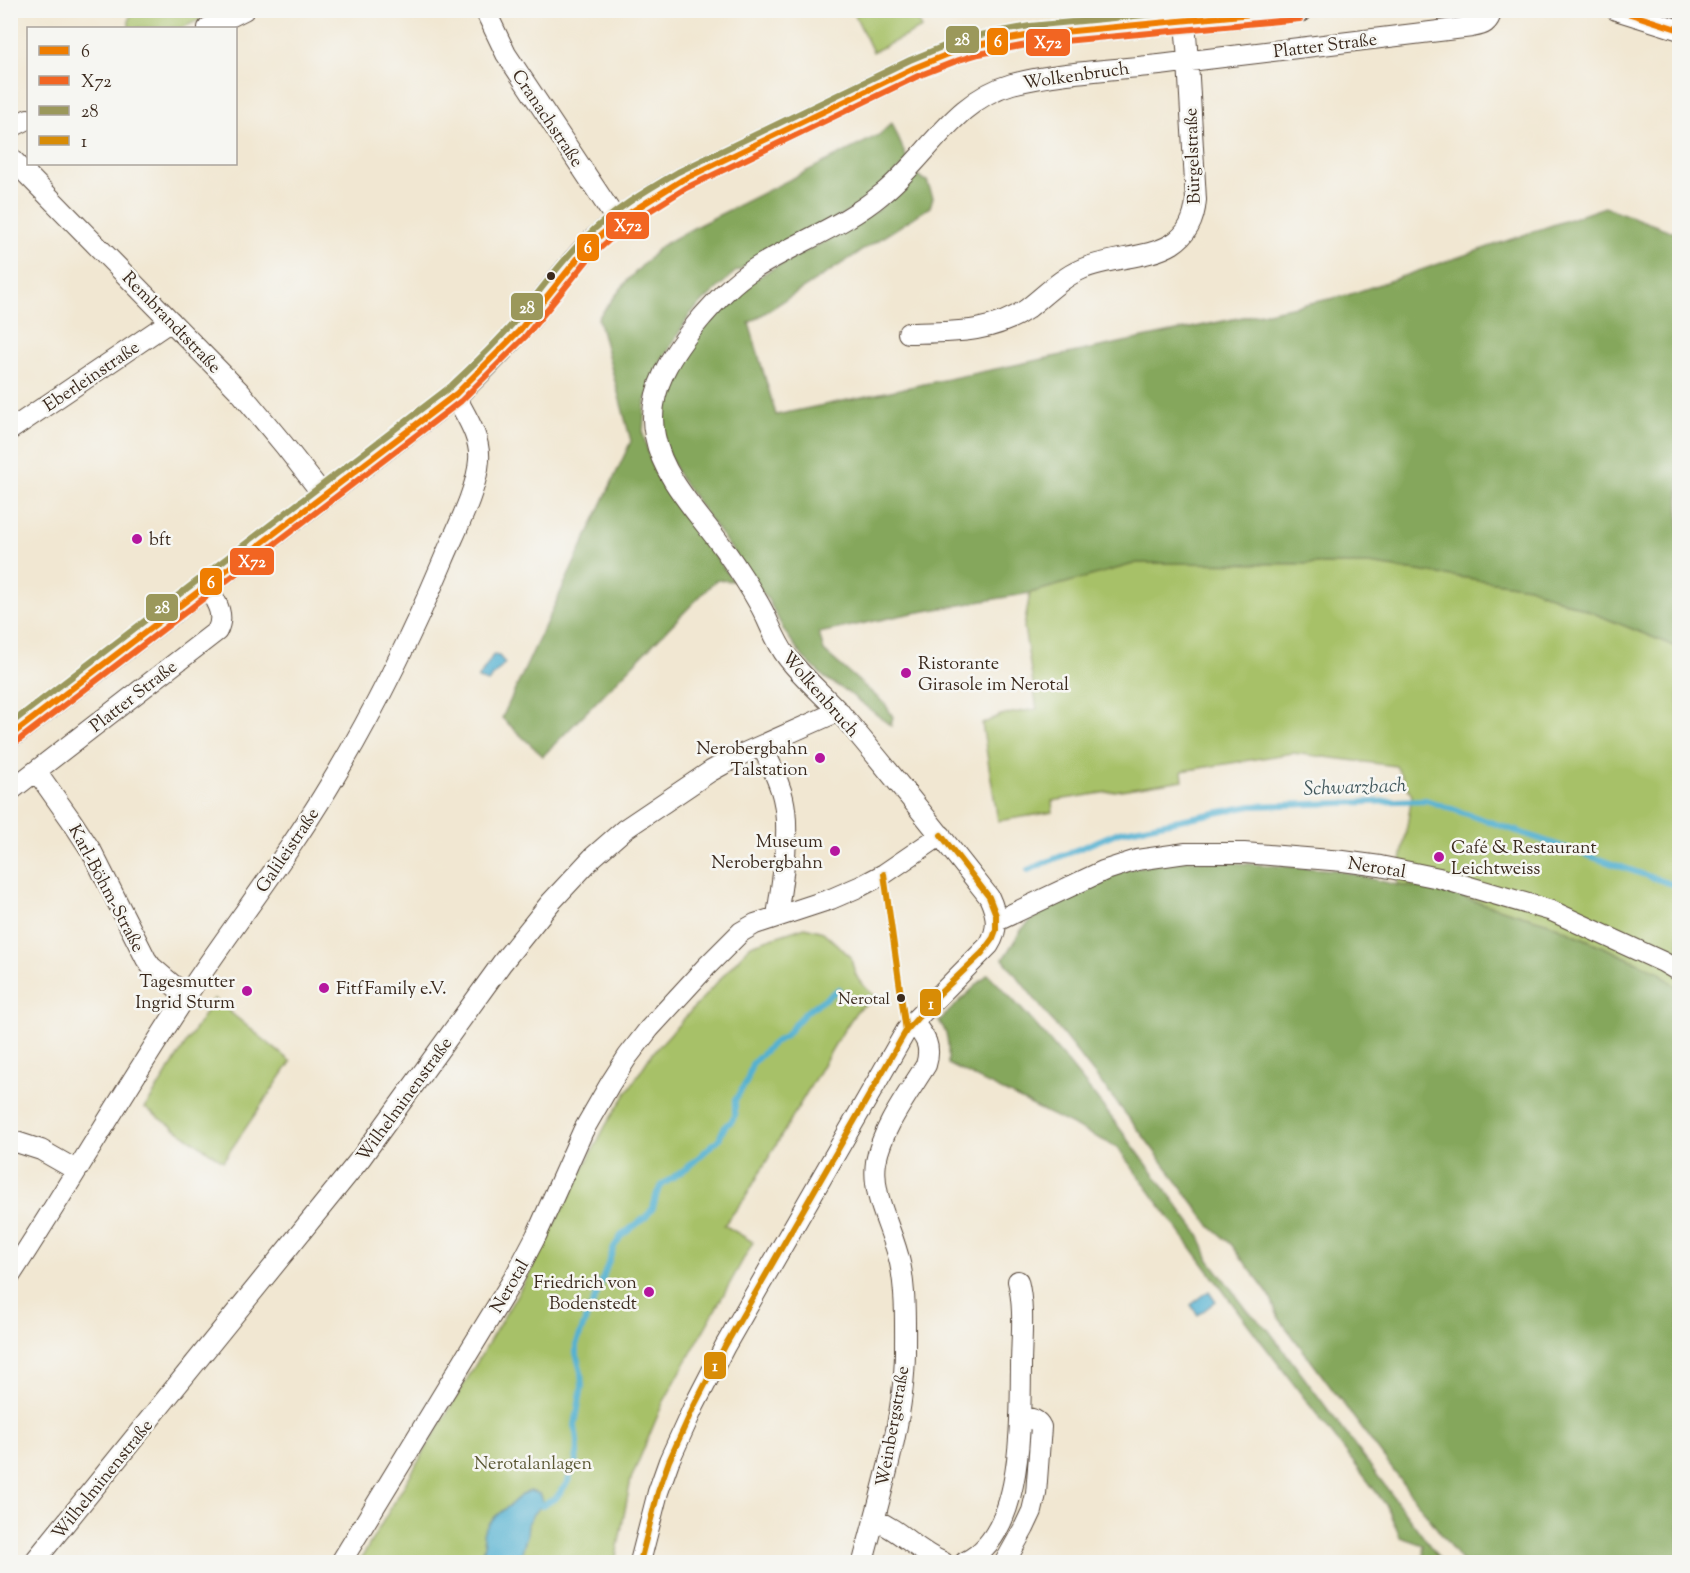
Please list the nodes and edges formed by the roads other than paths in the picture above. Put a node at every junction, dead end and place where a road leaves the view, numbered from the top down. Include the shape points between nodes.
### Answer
1 (244, 10) edge
2 (484, 10) edge
3 (1299, 10) edge
4 (1492, 10) edge
5 (1616, 10) edge
6 (1185, 21) junction
7 (210, 27) edge
8 (1680, 30) edge
9 (1188, 61) junction
10 (27, 120) edge
11 (10, 128) edge
12 (10, 157) edge
13 (617, 221) junction
14 (171, 321) junction
15 (908, 333) dead end
16 (455, 395) junction
17 (10, 430) edge
18 (324, 496) junction
19 (207, 586) junction
20 (838, 711) junction
21 (10, 736) edge
22 (762, 746) junction
23 (37, 772) junction
24 (10, 791) edge
25 (940, 835) junction
26 (777, 916) junction
27 (997, 921) junction
28 (1680, 972) edge
29 (186, 996) junction
30 (913, 1022) junction
31 (10, 1140) edge
32 (76, 1170) junction
33 (10, 1276) edge
34 (1018, 1281) dead end
35 (1020, 1416) junction
36 (874, 1520) junction
37 (34, 1563) edge
38 (341, 1563) edge
39 (640, 1563) edge
40 (863, 1563) edge
41 (943, 1563) edge
42 (964, 1563) edge
43 (1005, 1563) edge

1 - 7 street
2 - 13 street, Cranachstraße via 506,54
3 - 6 main road, Platter Straße
4 - 9 street, Platter Straße via 1484,25
5 - 8 street
6 - 9 street
6 - 13 main road, Platter Straße via 1013,37 956,51 682,180
9 - 15 street, Bürgelstraße via 1196,200 1191,225 1182,236 1161,251 1083,269 1001,323 967,331
9 - 20 street, Wolkenbruch via 1053,75 1010,85 976,100 878,198 739,280 684,340 664,371 653,419 663,460 681,492 745,579 780,647
10 - 11 street
12 - 14 street, Rembrandtstraße
13 - 16 main road, Platter Straße via 591,244 490,363
14 - 17 street, Eberleinstraße
14 - 18 street, Rembrandtstraße via 240,392
16 - 18 main road, Platter Straße
16 - 29 street, Galileistraße via 477,439 479,462 467,504 435,581 383,690 327,790
18 - 19 main road, Platter Straße
19 - 21 main road, Platter Straße
19 - 23 street, Platter Straße via 221,613 217,631
20 - 22 street, Wilhelminenstraße
20 - 25 street, Wolkenbruch
22 - 26 street via 777,778 787,822
22 - 37 street, Wilhelminenstraße via 711,771 625,829 592,857 551,902 502,963 362,1158
23 - 24 street, Platter Straße
23 - 29 street, Karl-Böhm-Straße via 92,852 146,959
25 - 26 street, Nerotal via 861,886
25 - 27 street via 989,897
26 - 38 street, Nerotal via 741,932 725,947 628,1056 583,1131 514,1278
27 - 28 street, Nerotal via 1103,871 1137,860 1208,852 1308,858 1439,878 1552,911
27 - 30 street via 993,938 982,953
29 - 32 street, Galileistraße
30 - 36 street, Weinbergstraße via 927,1041 926,1065 884,1136 876,1163 877,1190 900,1263 905,1356 898,1414
30 - 39 street via 694,1406 669,1461
31 - 32 street via 41,1150
32 - 33 street, Galileistraße
34 - 35 street via 1022,1302
35 - 42 street via 1012,1492 1006,1512 991,1539
35 - 43 street via 1035,1420 1041,1427 1036,1494 1032,1511
36 - 40 street, Weinbergstraße
36 - 41 street via 891,1527

